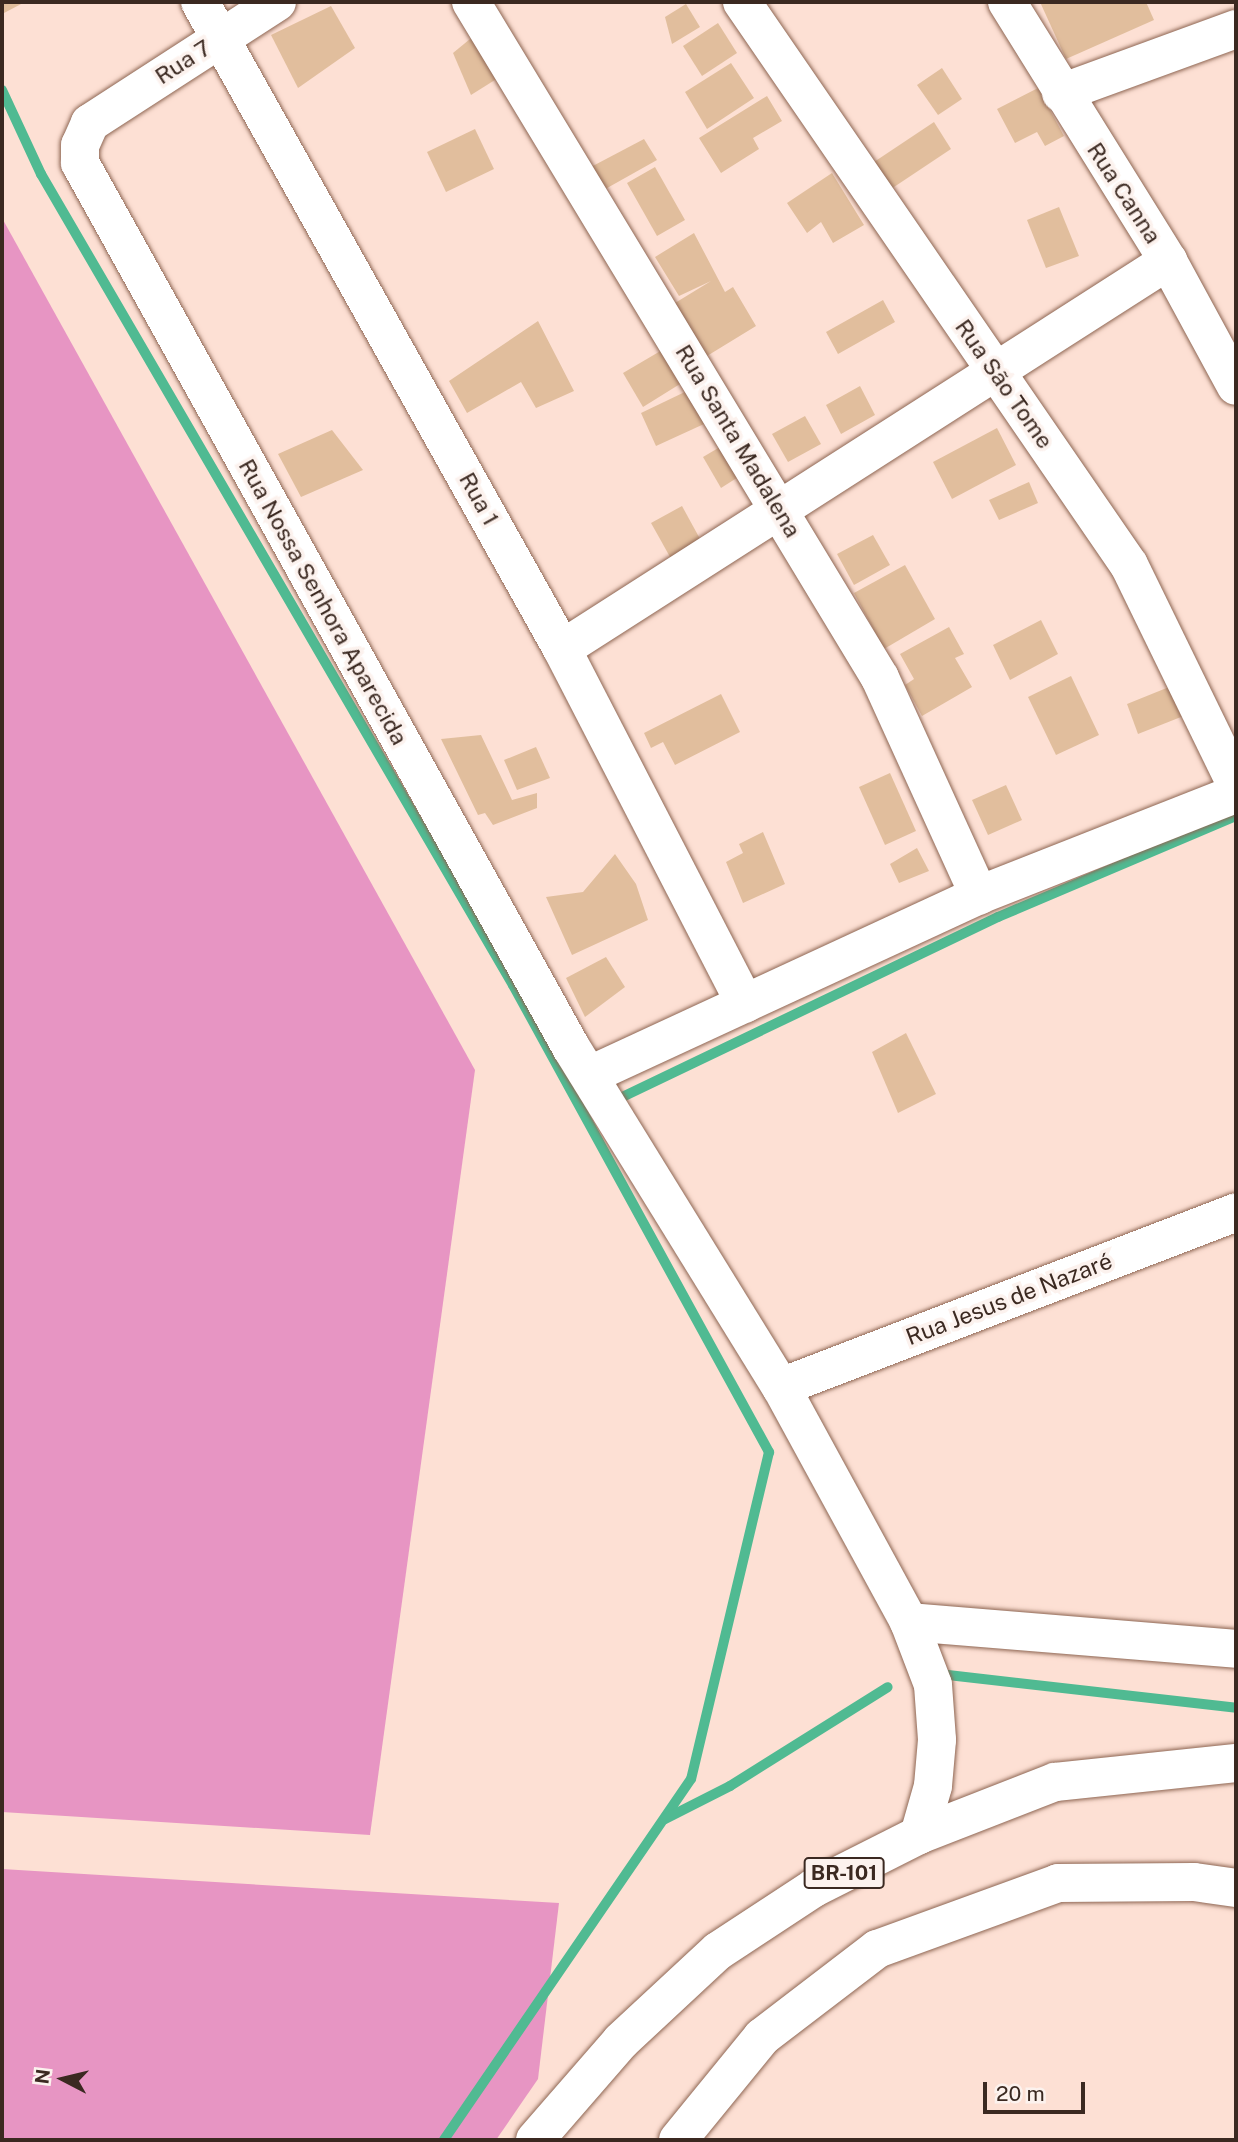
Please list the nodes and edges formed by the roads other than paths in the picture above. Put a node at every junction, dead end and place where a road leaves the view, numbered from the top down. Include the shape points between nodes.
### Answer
1 (200, 2) edge
2 (277, 2) edge
3 (471, 2) edge
4 (742, 2) edge
5 (1007, 2) edge
6 (1236, 29) edge
7 (221, 37) junction
8 (1061, 93) junction
9 (90, 123) joint
10 (1168, 261) junction
11 (994, 370) junction
12 (1236, 386) edge
13 (781, 512) junction
14 (562, 649) junction
15 (1236, 784) edge
16 (1236, 794) edge
17 (979, 895) junction
18 (745, 1003) junction
19 (590, 1075) junction
20 (1236, 1212) edge
21 (781, 1387) junction
22 (909, 1622) junction
23 (1236, 1649) edge
24 (1236, 1763) edge
25 (919, 1835) junction
26 (1236, 1888) edge
27 (535, 2140) edge
28 (678, 2140) edge

1 - 7 main road, Rua 1
2 - 7 main road, Rua 7
3 - 13 main road, Rua Santa Madalena
4 - 11 main road, Rua São Tome
5 - 8 main road, Rua Canna
6 - 8 main road
7 - 9 main road, Rua 7
7 - 14 main road, Rua 1
8 - 10 main road, Rua Canna
9 - 19 main road, Rua Nossa Senhora Aparecida via 80,145 80,163
10 - 11 main road
10 - 12 main road, Rua Canna
11 - 13 main road
11 - 15 main road, Rua São Tome via 1129,565
13 - 14 main road
13 - 17 main road, Rua Santa Madalena via 880,678
14 - 18 main road, Rua 1
16 - 17 main road
17 - 18 main road
18 - 19 main road
19 - 21 main road, Rua Nossa Senhora Aparecida
20 - 21 main road, Rua Jesus de Nazaré
21 - 22 main road, Rua Nossa Senhora Aparecida
22 - 23 main road
22 - 25 main road, Rua Nossa Senhora Aparecida via 933,1685 937,1740 933,1786
24 - 25 main road, BR-101 via 1055,1782
25 - 27 main road, BR-101 via 814,1888 718,1951 621,2042
26 - 28 main road via 1194,1882 1058,1883 877,1949 762,2037

